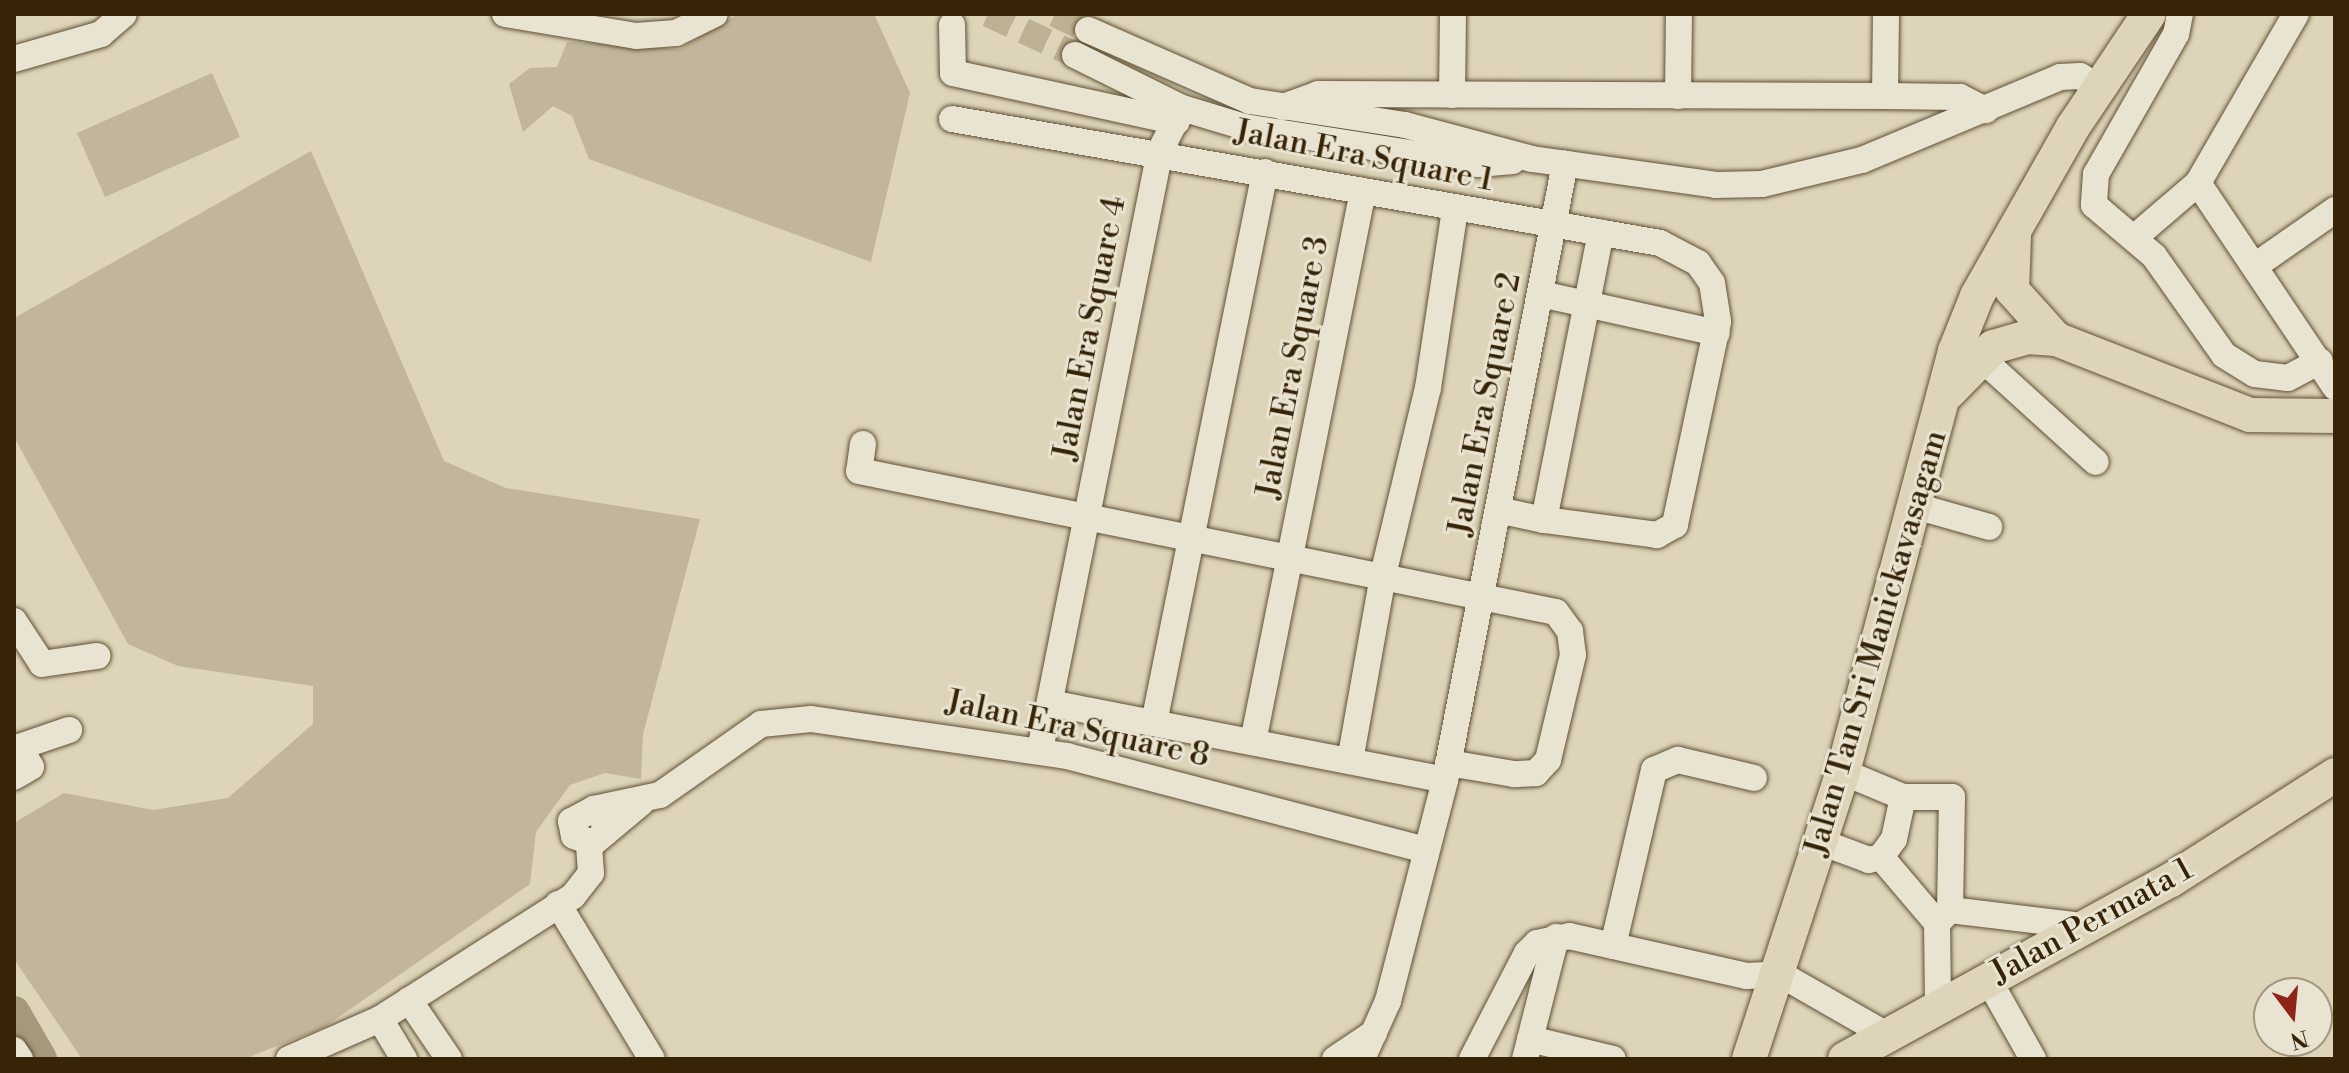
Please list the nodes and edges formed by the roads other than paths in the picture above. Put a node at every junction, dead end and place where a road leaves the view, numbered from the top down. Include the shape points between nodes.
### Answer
1 (124, 14) edge
2 (505, 14) edge
3 (715, 14) edge
4 (1453, 14) edge
5 (1679, 14) edge
6 (1886, 14) edge
7 (2149, 14) edge
8 (2180, 14) edge
9 (2296, 14) edge
10 (676, 23) edge
11 (952, 25) dead end
12 (1088, 30) tunnel mouth
13 (2130, 42) junction
14 (1075, 55) tunnel mouth
15 (14, 59) edge
16 (2060, 77) junction
17 (2098, 87) junction
18 (1452, 95) junction
19 (1678, 96) junction
20 (1885, 96) junction
21 (1280, 108) junction
22 (1986, 110) junction
23 (1179, 115) junction
24 (952, 119) dead end
25 (1160, 151) junction
26 (1532, 159) junction
27 (1565, 164) junction
28 (1265, 172) junction
29 (2198, 183) junction
30 (1363, 191) junction
31 (1455, 209) junction
32 (2335, 210) edge
33 (1555, 228) junction
34 (2014, 231) junction
35 (1601, 233) junction
36 (2134, 238) junction
37 (2255, 266) junction
38 (1541, 294) junction
39 (1585, 303) junction
40 (1717, 333) junction
41 (2056, 339) junction
42 (1980, 357) junction
43 (2320, 361) junction
44 (2335, 387) edge
45 (1945, 396) junction
46 (2335, 416) edge
47 (863, 444) dead end
48 (2096, 462) dead end
49 (1919, 507) junction
50 (1498, 510) junction
51 (1087, 518) junction
52 (1544, 520) junction
53 (1989, 527) dead end
54 (1192, 538) junction
55 (1290, 557) junction
56 (1383, 575) junction
57 (1482, 594) junction
58 (14, 621) edge
59 (97, 656) dead end
60 (1050, 703) junction
61 (1154, 723) junction
62 (69, 730) dead end
63 (1253, 742) junction
64 (17, 748) edge
65 (1040, 750) junction
66 (1350, 761) junction
67 (1446, 771) junction
68 (1843, 772) junction
69 (14, 777) edge
70 (1754, 778) dead end
71 (2334, 779) edge
72 (1903, 797) junction
73 (642, 802) junction
74 (597, 838) junction
75 (1821, 842) junction
76 (1422, 849) junction
77 (1881, 857) junction
78 (558, 904) junction
79 (1944, 917) junction
80 (2090, 927) junction
81 (1556, 937) junction
82 (1613, 946) junction
83 (1780, 974) junction
84 (1988, 979) junction
85 (409, 1000) junction
86 (1938, 1004) junction
87 (380, 1019) junction
88 (1377, 1031) junction
89 (1883, 1033) junction
90 (1527, 1049) edge
91 (14, 1050) edge
92 (20, 1059) edge
93 (289, 1059) edge
94 (404, 1059) edge
95 (449, 1059) edge
96 (652, 1059) edge
97 (1335, 1059) edge
98 (1362, 1059) edge
99 (1472, 1059) edge
100 (1613, 1059) edge
101 (1749, 1059) edge
102 (1845, 1059) edge
103 (2033, 1059) edge

1 - 15 street via 101,34
2 - 10 street via 636,36
3 - 10 street
4 - 18 street
5 - 19 street
6 - 20 street
7 - 13 main road, Jalan Tan Sri Manickavasagam
8 - 36 street via 2092,192 2094,205
9 - 29 street
11 - 23 street via 953,73
12 - 21 street via 1193,80
13 - 16 street
13 - 17 main road, Jalan Tan Sri Manickavasagam
14 - 23 street
16 - 17 street via 2080,76
16 - 22 street
17 - 34 main road, Jalan Tan Sri Manickavasagam
18 - 19 street
18 - 21 street via 1318,94
19 - 20 street
20 - 22 street via 1960,97
21 - 26 street via 1405,125
22 - 27 street via 1862,160 1762,184 1716,185
23 - 25 street, Jalan Era Square 4
23 - 26 street via 1478,164
24 - 25 street, Jalan Era Square 1
25 - 28 street, Jalan Era Square 1
25 - 51 street, Jalan Era Square 4
26 - 27 street
27 - 33 street, Jalan Era Square 2
28 - 30 street, Jalan Era Square 1
28 - 54 street
29 - 36 street
29 - 37 street
30 - 31 street, Jalan Era Square 1
30 - 55 street, Jalan Era Square 3
31 - 33 street, Jalan Era Square 1
31 - 56 street via 1428,388
32 - 37 street
33 - 35 street, Jalan Era Square 1
33 - 38 street, Jalan Era Square 2
34 - 41 main road via 2012,290
34 - 45 main road, Jalan Tan Sri Manickavasagam via 1977,296
35 - 39 street
35 - 40 street, Jalan Era Square 1 via 1660,243 1698,263 1712,283
36 - 43 street via 2224,355 2255,374 2288,378
37 - 43 street
38 - 39 street
38 - 50 street, Jalan Era Square 2
39 - 40 street
39 - 52 street
40 - 52 street, Jalan Era Square 1 via 1675,525 1657,535
41 - 42 main road via 2008,341
41 - 46 main road via 2250,415
42 - 45 main road
42 - 48 street
43 - 44 street
45 - 49 main road, Jalan Tan Sri Manickavasagam
47 - 51 street via 859,471
49 - 53 street
49 - 68 main road, Jalan Tan Sri Manickavasagam
50 - 52 street, Jalan Era Square 1
50 - 57 street, Jalan Era Square 2
51 - 54 street
51 - 60 street, Jalan Era Square 4
54 - 55 street
54 - 61 street
55 - 56 street
55 - 63 street, Jalan Era Square 3
56 - 57 street
56 - 66 street
57 - 67 street, Jalan Era Square 2
57 - 67 street, Jalan Era Square 8 via 1556,612 1570,631 1573,655 1548,760 1536,773
58 - 59 street via 42,664
60 - 61 street, Jalan Era Square 8
60 - 65 street, Jalan Era Square 4
61 - 63 street, Jalan Era Square 8
62 - 64 street
63 - 66 street, Jalan Era Square 8
64 - 69 street via 31,767
65 - 73 street, Jalan Era Square 8 via 781,718
65 - 76 street, Jalan Era Square 8
66 - 67 street, Jalan Era Square 8
67 - 76 street, Jalan Era Square 2
68 - 72 street
68 - 75 main road, Jalan Tan Sri Manickavasagam
70 - 82 street via 1678,760 1654,770
71 - 80 main road, Jalan Permata 1
72 - 77 street
72 - 79 street via 1952,797
73 - 74 street, Jalan Era Square 8
73 - 74 street, Jalan Era Square 8 via 594,809 606,821
74 - 78 street via 587,883
75 - 77 street via 1869,860
75 - 83 main road, Jalan Tan Sri Manickavasagam
76 - 88 street, Jalan Era Square 2
77 - 79 street
78 - 85 street
78 - 96 street
79 - 80 street
79 - 86 street
80 - 84 main road, Jalan Permata 1
81 - 82 street
81 - 90 street
81 - 99 street via 1527,953
82 - 83 street via 1747,976
83 - 89 street
83 - 101 main road, Jalan Tan Sri Manickavasagam
84 - 86 main road, Jalan Permata 1
84 - 103 street
85 - 87 street
85 - 95 street
86 - 89 main road, Jalan Permata 1
87 - 93 street
87 - 94 street
88 - 97 street
88 - 98 street, Jalan Era Square 2
89 - 102 main road, Jalan Permata 1
90 - 100 street
91 - 92 street

